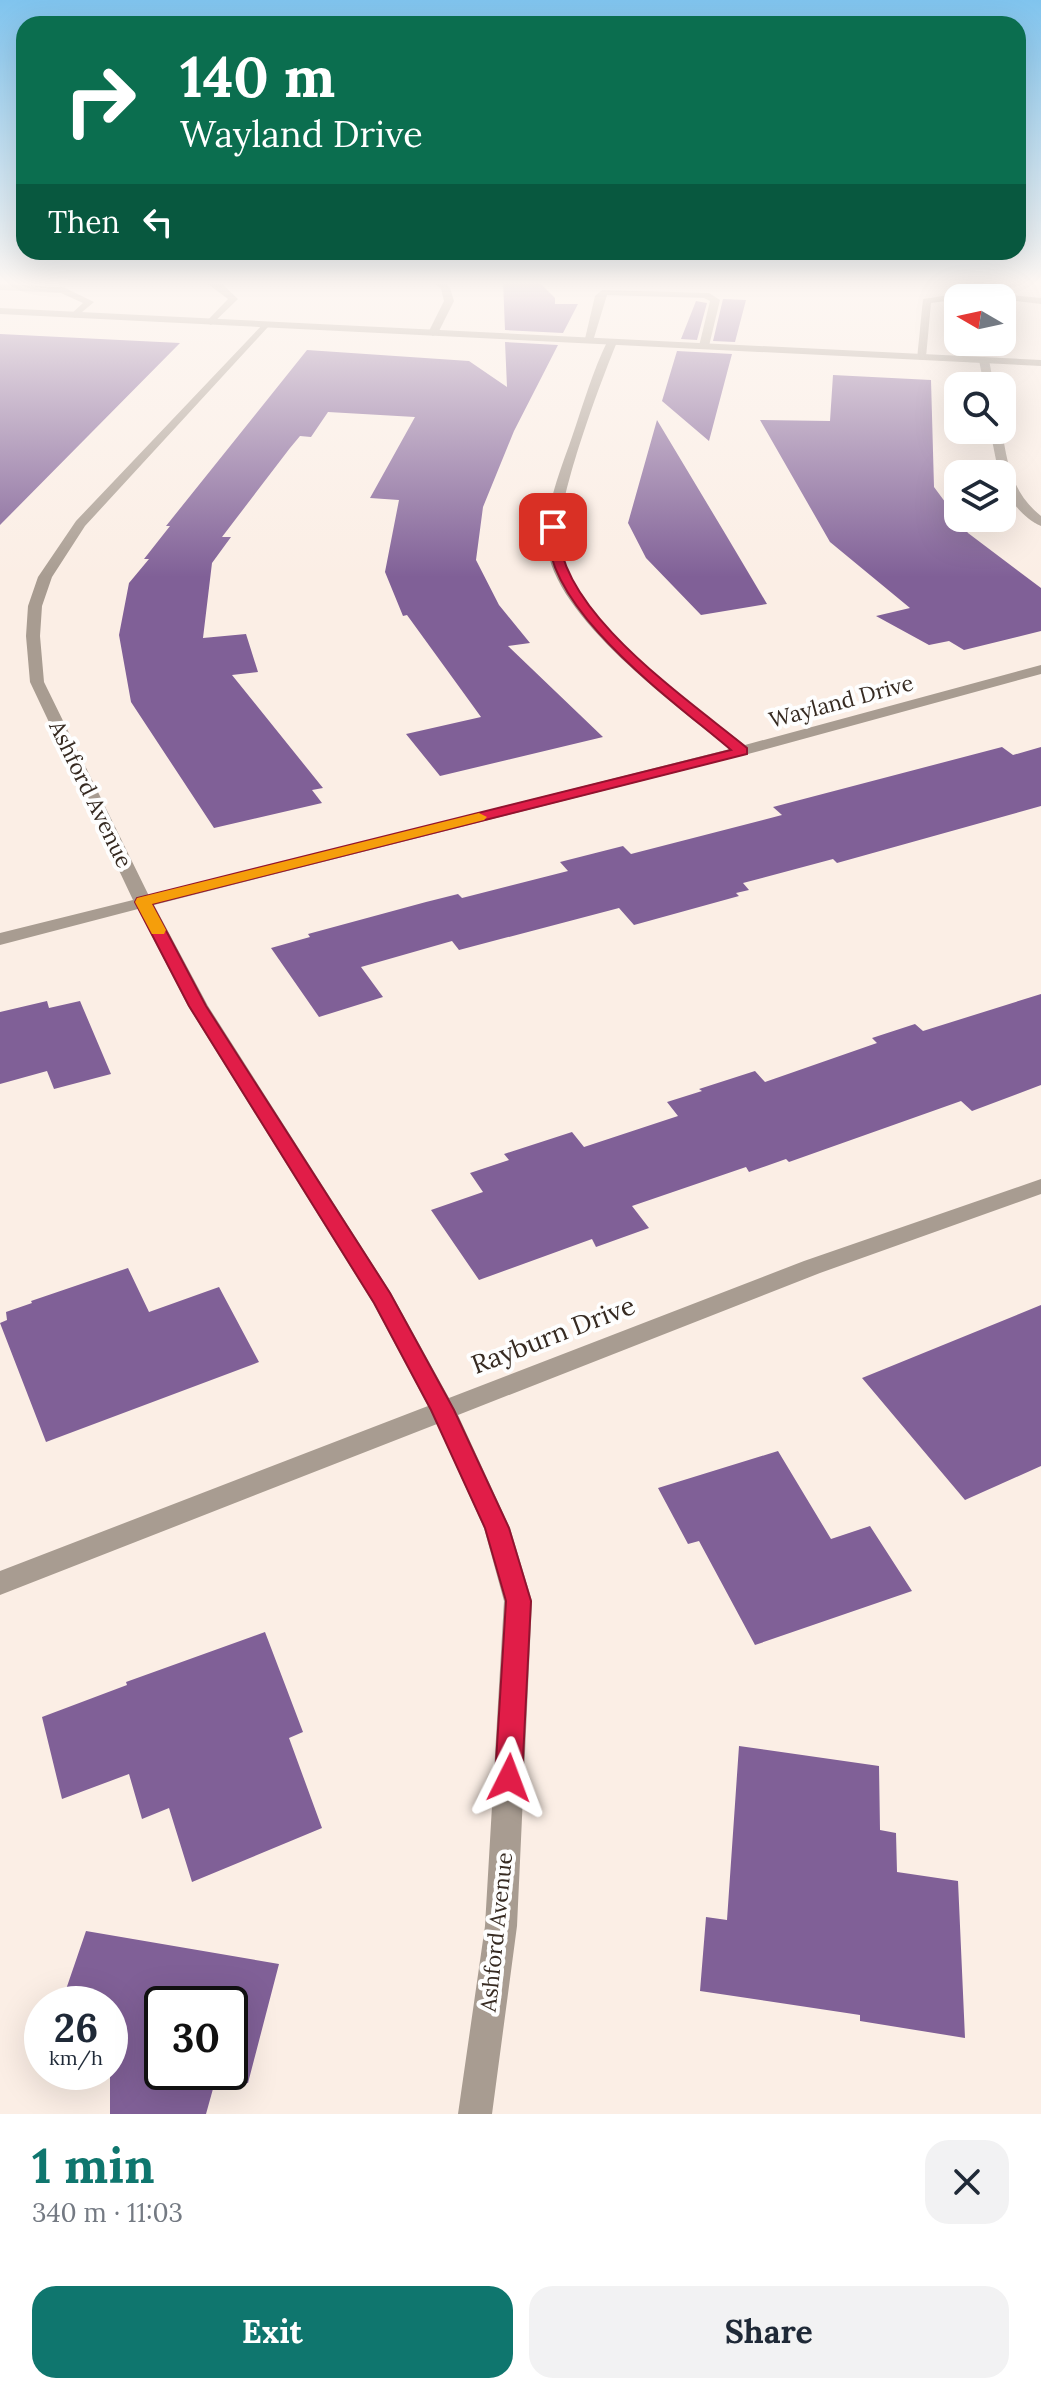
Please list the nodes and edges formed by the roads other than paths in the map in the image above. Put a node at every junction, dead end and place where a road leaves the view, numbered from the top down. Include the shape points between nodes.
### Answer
1 (214, 380) edge
2 (599, 380) edge
3 (998, 444) edge
4 (1041, 522) edge
5 (1041, 669) edge
6 (742, 751) junction
7 (143, 902) junction
8 (0, 939) edge
9 (1041, 1186) edge
10 (443, 1410) junction
11 (0, 1583) edge
12 (475, 2114) edge

1 - 7 street, Ashford Avenue via 80,524 45,577 35,606 37,682
2 - 6 street via 555,509 552,545 572,589 611,641
3 - 4 street via 1012,494
5 - 6 street, Wayland Drive
6 - 7 street, Wayland Drive
7 - 8 street, Wayland Drive
7 - 10 street, Ashford Avenue via 198,1006 383,1299
9 - 10 street, Rayburn Drive via 812,1267
10 - 11 street, Rayburn Drive
10 - 12 street, Ashford Avenue via 497,1528 518,1601 501,1926

